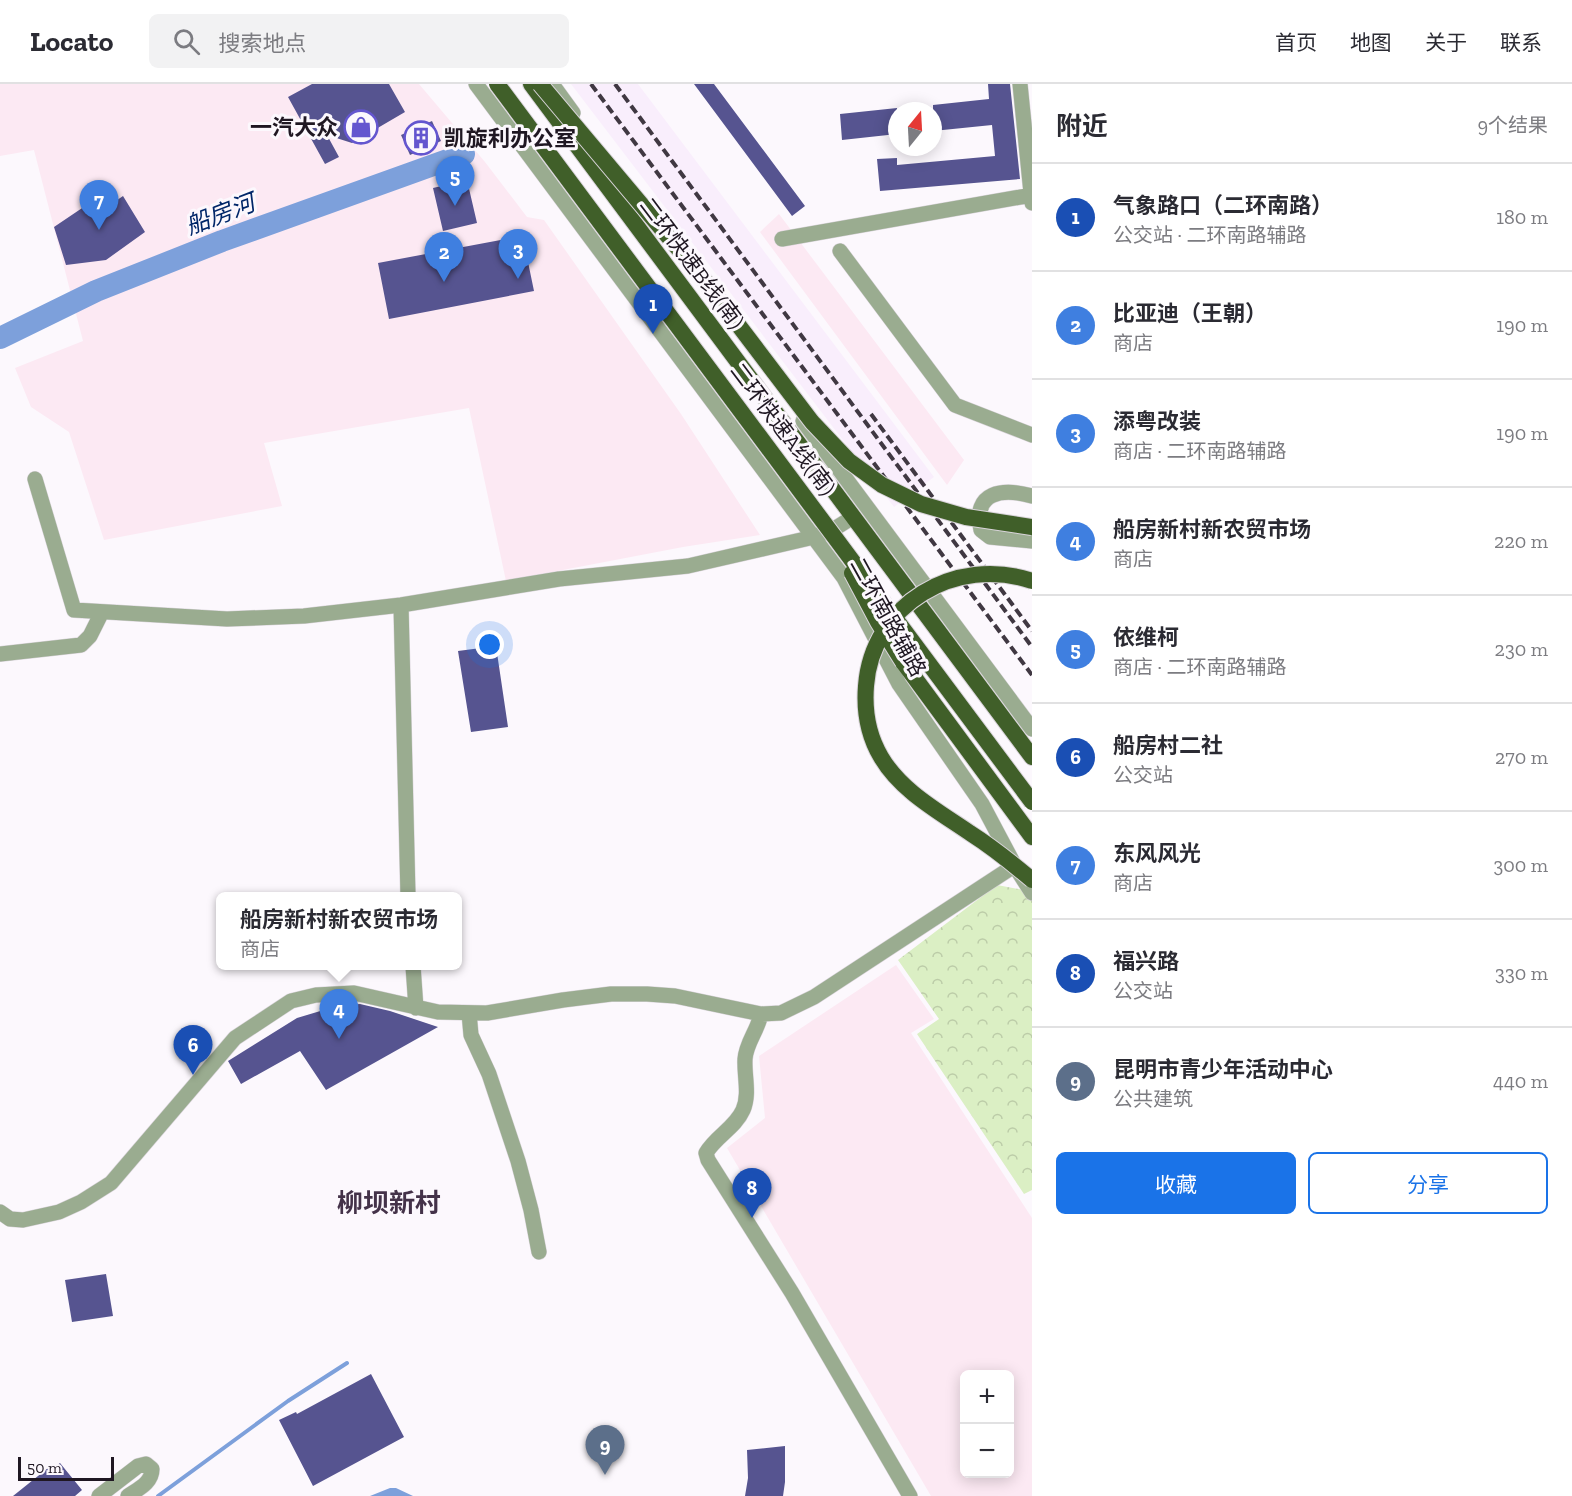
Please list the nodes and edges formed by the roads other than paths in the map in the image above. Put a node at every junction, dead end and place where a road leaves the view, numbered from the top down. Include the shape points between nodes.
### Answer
1 (476, 84) edge
2 (497, 84) edge
3 (531, 84) edge
4 (540, 84) edge
5 (552, 84) edge
6 (1020, 84) edge
7 (1032, 198) edge
8 (782, 239) dead end
9 (840, 251) dead end
10 (1032, 435) edge
11 (35, 478) dead end
12 (1032, 496) edge
13 (850, 519) dead end
14 (822, 520) junction
15 (1032, 527) edge
16 (814, 537) junction
17 (1032, 541) edge
18 (1032, 581) edge
19 (401, 605) junction
20 (102, 612) junction
21 (0, 654) edge
22 (1032, 729) edge
23 (1032, 757) edge
24 (1032, 802) edge
25 (1032, 837) edge
26 (1014, 866) junction
27 (1032, 880) edge
28 (408, 892) edge
29 (1032, 893) edge
30 (413, 970) edge
31 (416, 1008) junction
32 (469, 1013) junction
33 (761, 1014) junction
34 (0, 1212) edge
35 (539, 1252) dead end
36 (99, 1496) edge
37 (128, 1496) edge
38 (910, 1496) edge

1 - 16 street, 二环南路辅路
2 - 14 highway, 二环快速A线(南), bridge
3 - 23 highway, 二环快速B线(南)
4 - 15 highway, bridge via 685,256 798,406 844,456 882,485 921,504 975,519
5 - 22 street, 二环南路辅路
6 - 7 street
7 - 8 street
9 - 10 street via 955,405
11 - 20 street via 74,610
12 - 17 street via 1017,492 989,496 979,522 981,530 990,537
13 - 16 street
14 - 24 highway, 二环快速A线(南), bridge
14 - 25 highway, bridge via 896,653
16 - 19 street via 688,566 559,579
16 - 26 street, 二环南路辅路 via 850,588 922,721 982,804
18 - 27 highway, bridge via 980,573 950,579 921,592 898,611 882,633 872,657 865,693 871,736 895,776 922,801
19 - 20 street via 304,616 227,619
19 - 28 street
20 - 21 street via 81,645
26 - 29 street, 二环南路辅路
26 - 33 street via 814,997 782,1013
30 - 31 street
31 - 32 street
31 - 34 street via 354,993 291,1001 235,1038 111,1183 59,1212 23,1220 10,1219
32 - 33 street via 611,994 675,996
32 - 35 street via 471,1035 489,1074 518,1161
33 - 38 street via 747,1047 744,1109 735,1123 712,1142 706,1152 708,1160 792,1293
36 - 37 street via 146,1464 152,1475

